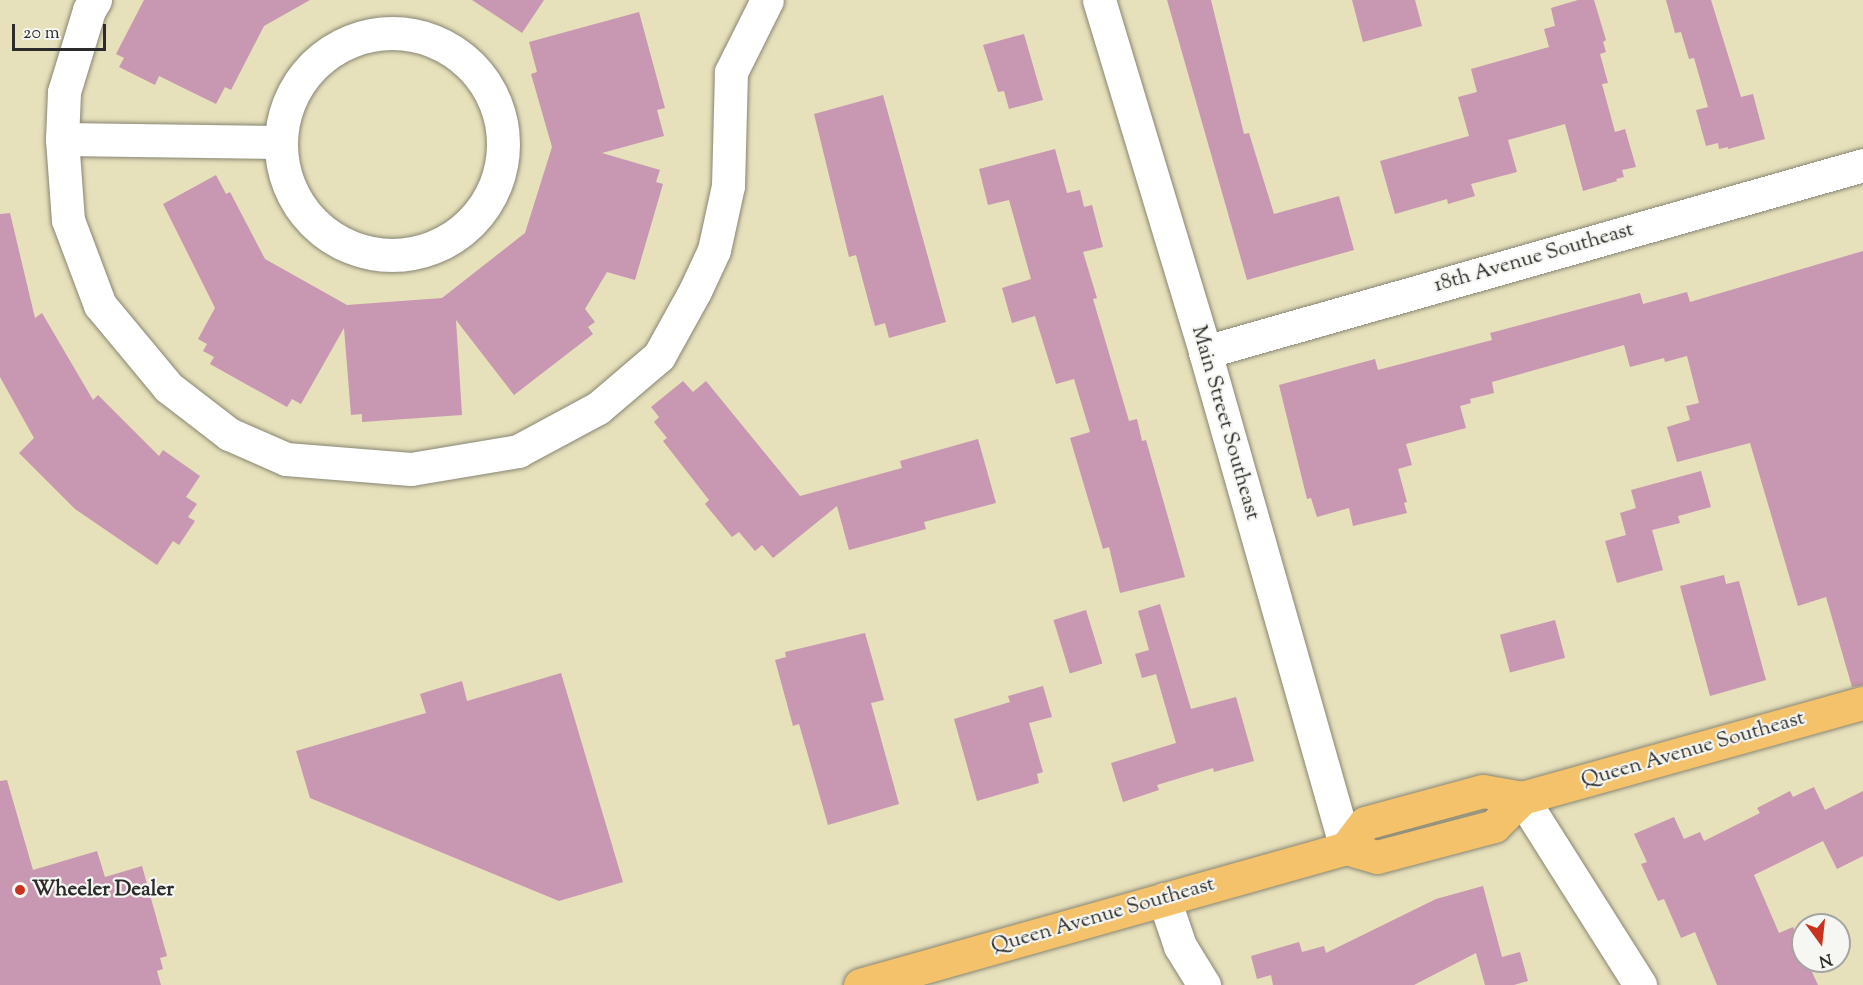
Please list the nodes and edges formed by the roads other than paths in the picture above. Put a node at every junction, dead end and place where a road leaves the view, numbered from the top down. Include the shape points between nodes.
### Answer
1 (95, 0) edge
2 (767, 0) edge
3 (1099, 0) edge
4 (62, 140) junction
5 (279, 142) junction
6 (1863, 165) edge
7 (1205, 351) junction
8 (1863, 703) edge
9 (1522, 798) junction
10 (1346, 848) junction
11 (1164, 899) junction
12 (860, 985) edge
13 (1204, 985) edge
14 (1640, 985) edge

1 - 4 street via 64,92
2 - 4 street via 731,72 728,186 714,250 690,300 659,356 598,408 518,451 411,469 286,459 229,434 168,387 100,305 68,220
3 - 7 street, Main Street Southeast
4 - 5 street
5 - 5 street via 291,93 323,55 369,34 419,35 464,57 494,97 505,146 493,194 461,233 415,254 365,253 320,231 289,191
6 - 7 street, 18th Avenue Southeast
7 - 10 street, Main Street Southeast
8 - 9 main road, Queen Avenue Southeast
9 - 10 main road, Queen Avenue Southeast via 1494,826 1377,857
9 - 14 street
10 - 11 main road, Queen Avenue Southeast
11 - 12 main road, Queen Avenue Southeast
11 - 13 street via 1180,946

